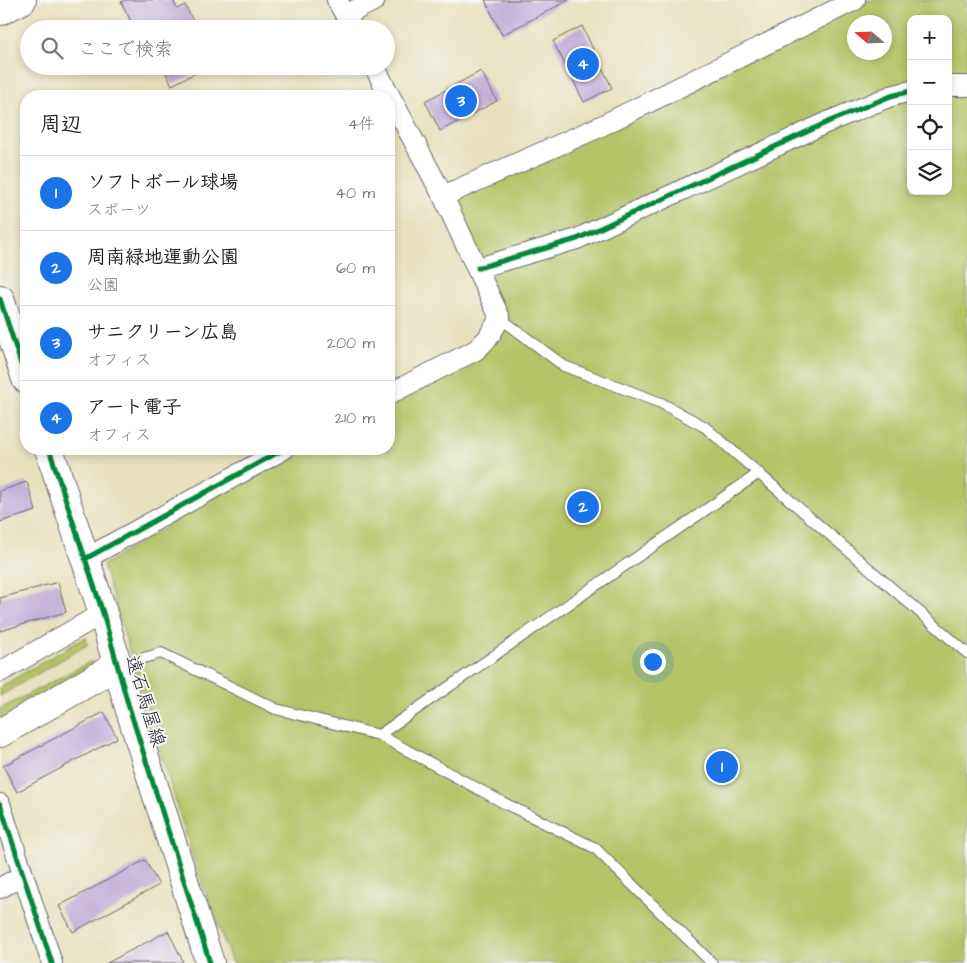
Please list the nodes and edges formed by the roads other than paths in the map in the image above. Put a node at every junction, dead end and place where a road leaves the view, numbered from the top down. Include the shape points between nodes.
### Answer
1 (22, 0) edge
2 (375, 0) edge
3 (855, 0) edge
4 (0, 11) edge
5 (345, 15) edge
6 (379, 75) edge
7 (952, 86) edge
8 (967, 86) edge
9 (387, 90) edge
10 (907, 92) edge
11 (395, 106) edge
12 (443, 196) junction
13 (478, 268) junction
14 (0, 299) edge
15 (500, 318) junction
16 (20, 361) edge
17 (395, 391) edge
18 (51, 455) edge
19 (273, 455) edge
20 (759, 474) junction
21 (85, 559) junction
22 (103, 613) junction
23 (967, 653) edge
24 (118, 665) junction
25 (0, 672) edge
26 (0, 732) edge
27 (379, 735) junction
28 (0, 804) edge
29 (22, 876) junction
30 (0, 888) edge
31 (52, 963) edge
32 (210, 963) edge
33 (712, 963) edge

1 - 4 main road
2 - 5 street
3 - 12 street via 597,128
6 - 9 street
7 - 8 street
10 - 13 street via 830,121 577,239
11 - 12 street
12 - 13 street
13 - 15 street
14 - 16 main road
15 - 17 street via 476,350
15 - 20 lane via 564,366 661,404 705,427
18 - 21 main road, 遠石馬屋線
19 - 21 street
20 - 23 lane
20 - 27 lane
21 - 22 main road, 遠石馬屋線
22 - 24 main road, 遠石馬屋線
22 - 25 street
24 - 26 main road
24 - 27 lane via 161,653 276,709
24 - 32 main road, 遠石馬屋線
27 - 33 lane via 595,848
28 - 29 street
29 - 30 street
29 - 31 street

